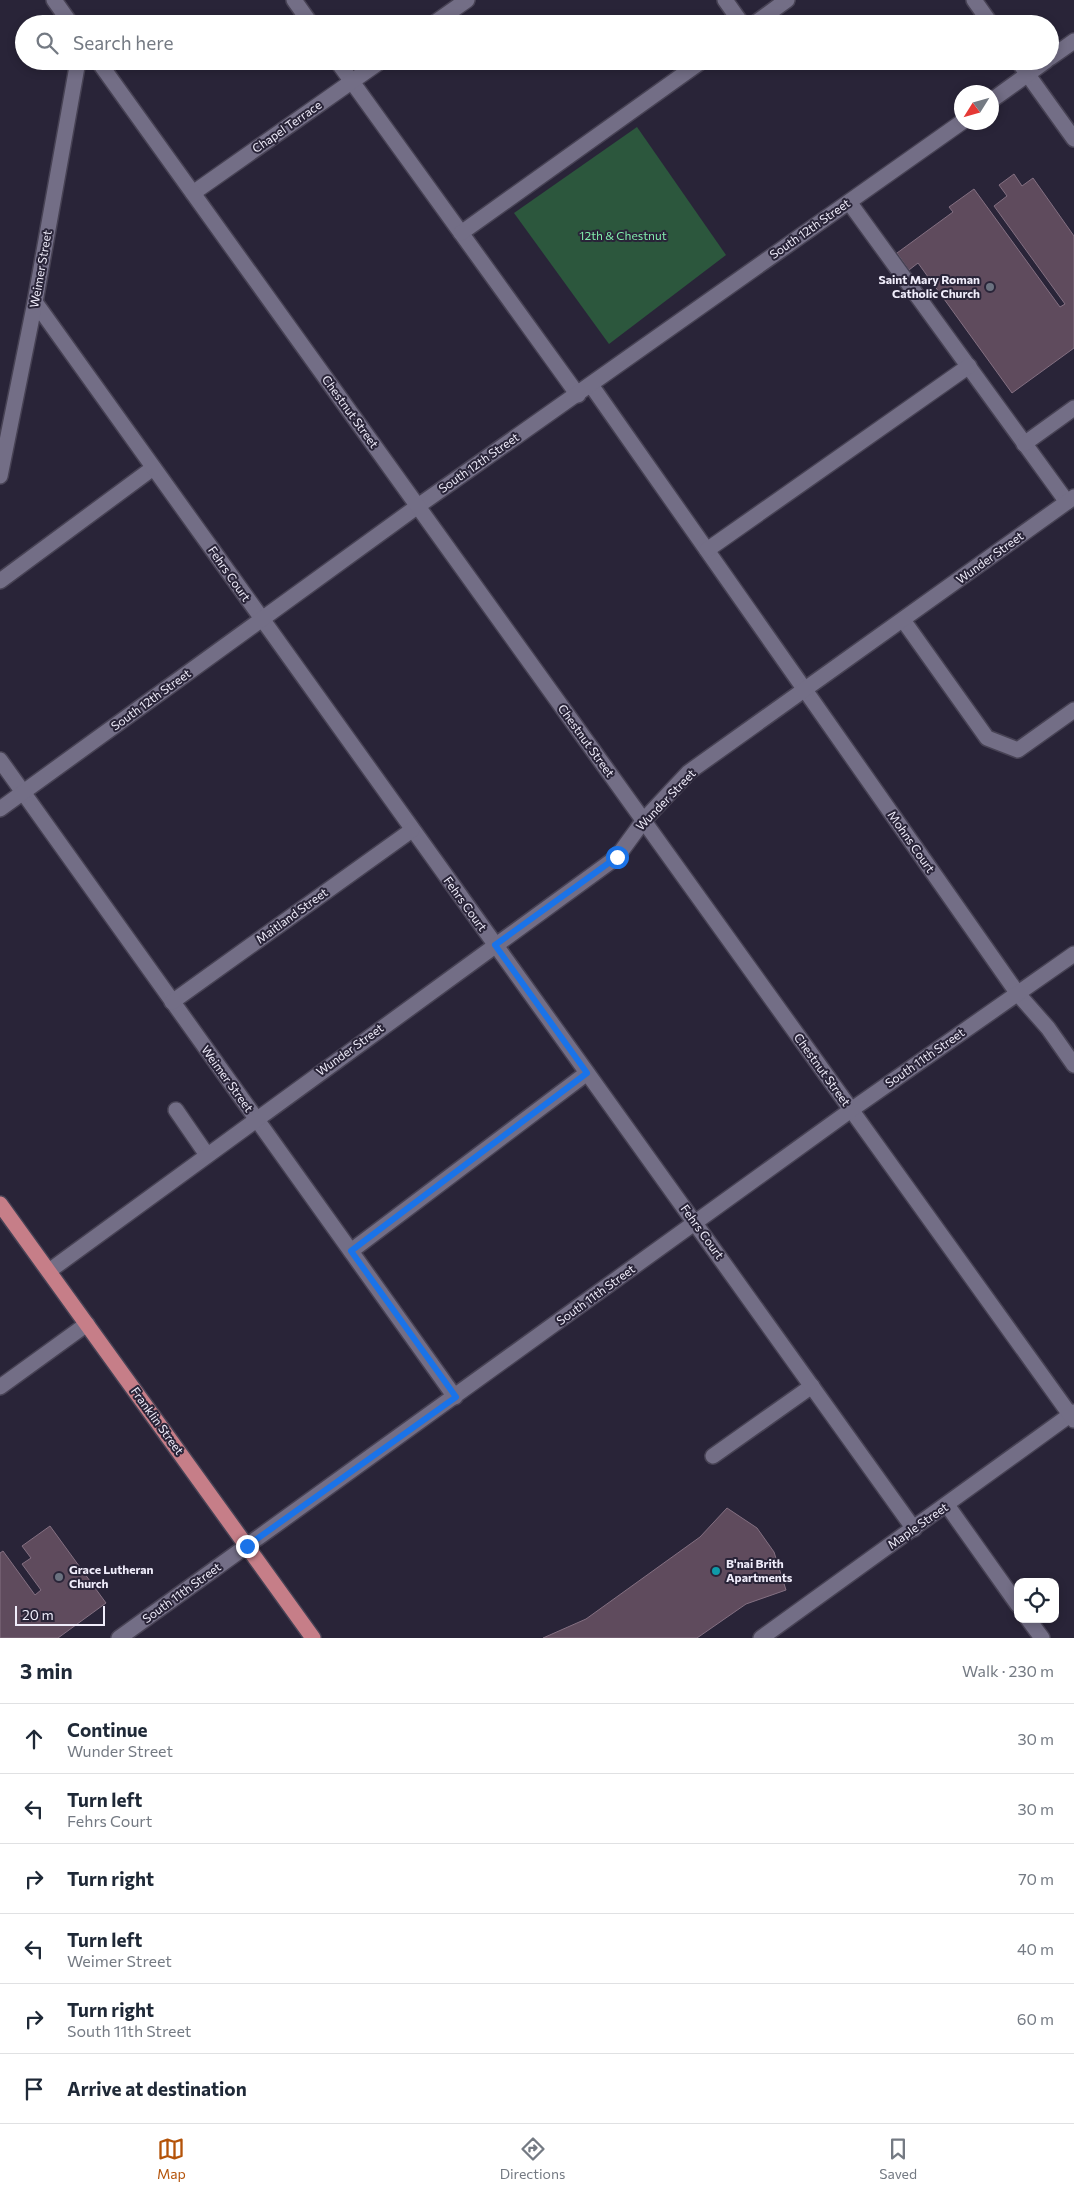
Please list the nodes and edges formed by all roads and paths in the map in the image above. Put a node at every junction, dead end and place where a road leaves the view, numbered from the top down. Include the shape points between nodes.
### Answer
1 (54, 0) edge
2 (294, 0) edge
3 (467, 0) edge
4 (725, 0) edge
5 (787, 0) edge
6 (974, 0) edge
7 (65, 15) edge
8 (304, 15) edge
9 (446, 15) edge
10 (736, 15) edge
11 (766, 15) edge
12 (985, 15) edge
13 (1074, 41) edge
14 (1059, 52) edge
15 (76, 70) edge
16 (104, 70) edge
17 (343, 70) edge
18 (369, 70) edge
19 (689, 70) edge
20 (1024, 70) edge
21 (1033, 70) edge
22 (1027, 74) junction
23 (352, 82) junction
24 (999, 95) edge
25 (954, 128) edge
26 (1074, 139) edge
27 (193, 193) junction
28 (849, 202) junction
29 (461, 233) junction
30 (35, 302) junction
31 (968, 366) junction
32 (591, 385) junction
33 (578, 395) junction
34 (1074, 408) edge
35 (1024, 444) junction
36 (153, 468) junction
37 (0, 476) edge
38 (1070, 500) edge
39 (418, 506) junction
40 (707, 550) junction
41 (0, 580) edge
42 (262, 620) junction
43 (903, 620) junction
44 (805, 690) junction
45 (1074, 710) edge
46 (0, 760) edge
47 (22, 793) junction
48 (3, 804) edge
49 (644, 820) junction
50 (412, 830) junction
51 (495, 945) junction
52 (1074, 954) edge
53 (1018, 994) junction
54 (172, 1002) junction
55 (1074, 1065) edge
56 (587, 1073) junction
57 (176, 1110) dead end
58 (851, 1110) junction
59 (256, 1119) junction
60 (207, 1155) junction
61 (0, 1204) edge
62 (696, 1223) junction
63 (351, 1251) junction
64 (49, 1271) junction
65 (87, 1324) junction
66 (812, 1386) junction
67 (0, 1387) edge
68 (456, 1397) junction
69 (1073, 1416) edge
70 (713, 1456) dead end
71 (947, 1505) junction
72 (914, 1529) junction
73 (247, 1546) junction
74 (1014, 1599) edge
75 (1031, 1623) edge
76 (120, 1638) edge
77 (313, 1638) edge
78 (761, 1638) edge
79 (1042, 1638) edge

1 - 7 street
2 - 8 street
3 - 9 street
4 - 10 street
5 - 11 street
6 - 12 street
13 - 14 street
15 - 30 street, Weimer Street
16 - 27 street, Chestnut Street
17 - 23 street
18 - 23 street, Chapel Terrace
19 - 29 street
20 - 22 street
21 - 22 street
22 - 24 street
22 - 26 street
23 - 27 street, Chapel Terrace
23 - 29 street
25 - 28 street, South 12th Street
27 - 39 street, Chestnut Street
28 - 31 street
28 - 32 street, South 12th Street
29 - 33 street
30 - 36 street, Fehrs Court
30 - 37 street, Weimer Street
31 - 35 street
31 - 40 street
32 - 33 street, South 12th Street
32 - 40 street, Mohns Court
33 - 39 street, South 12th Street
34 - 35 street
35 - 38 street
36 - 41 street
36 - 42 street, Fehrs Court
38 - 43 street, Wunder Street
39 - 42 street, South 12th Street
39 - 49 street, Chestnut Street
40 - 44 street, Mohns Court
42 - 47 street, South 12th Street
42 - 50 street, Fehrs Court
43 - 44 street, Wunder Street
43 - 45 street via 986,738 1018,750
44 - 49 street, Wunder Street via 689,772
44 - 53 street, Mohns Court
46 - 47 street, Weimer Street
47 - 48 street, South 12th Street
47 - 54 street, Weimer Street
49 - 51 street, Wunder Street via 617,857
49 - 58 street, Chestnut Street
50 - 51 street, Fehrs Court
50 - 54 street, Maitland Street
51 - 56 street, Fehrs Court
51 - 59 street, Wunder Street
52 - 53 street, South 11th Street
53 - 55 street, Mohns Court
53 - 58 street, South 11th Street
54 - 59 street, Weimer Street
56 - 62 street, Fehrs Court
56 - 63 street
57 - 60 street
58 - 62 street, South 11th Street
58 - 69 street, Chestnut Street
59 - 60 street, Wunder Street
59 - 63 street, Weimer Street
60 - 64 street, Wunder Street
61 - 64 main road, Franklin Street
62 - 66 street, Fehrs Court
62 - 68 street, South 11th Street
63 - 68 street, Weimer Street
64 - 65 main road, Franklin Street
65 - 67 street
65 - 73 main road, Franklin Street
66 - 70 street
66 - 72 street, Fehrs Court
68 - 73 street, South 11th Street
69 - 71 street, Maple Street
71 - 72 street, Maple Street
71 - 74 street
72 - 78 street, Maple Street
73 - 76 street, South 11th Street
73 - 77 main road, Franklin Street
75 - 79 street

